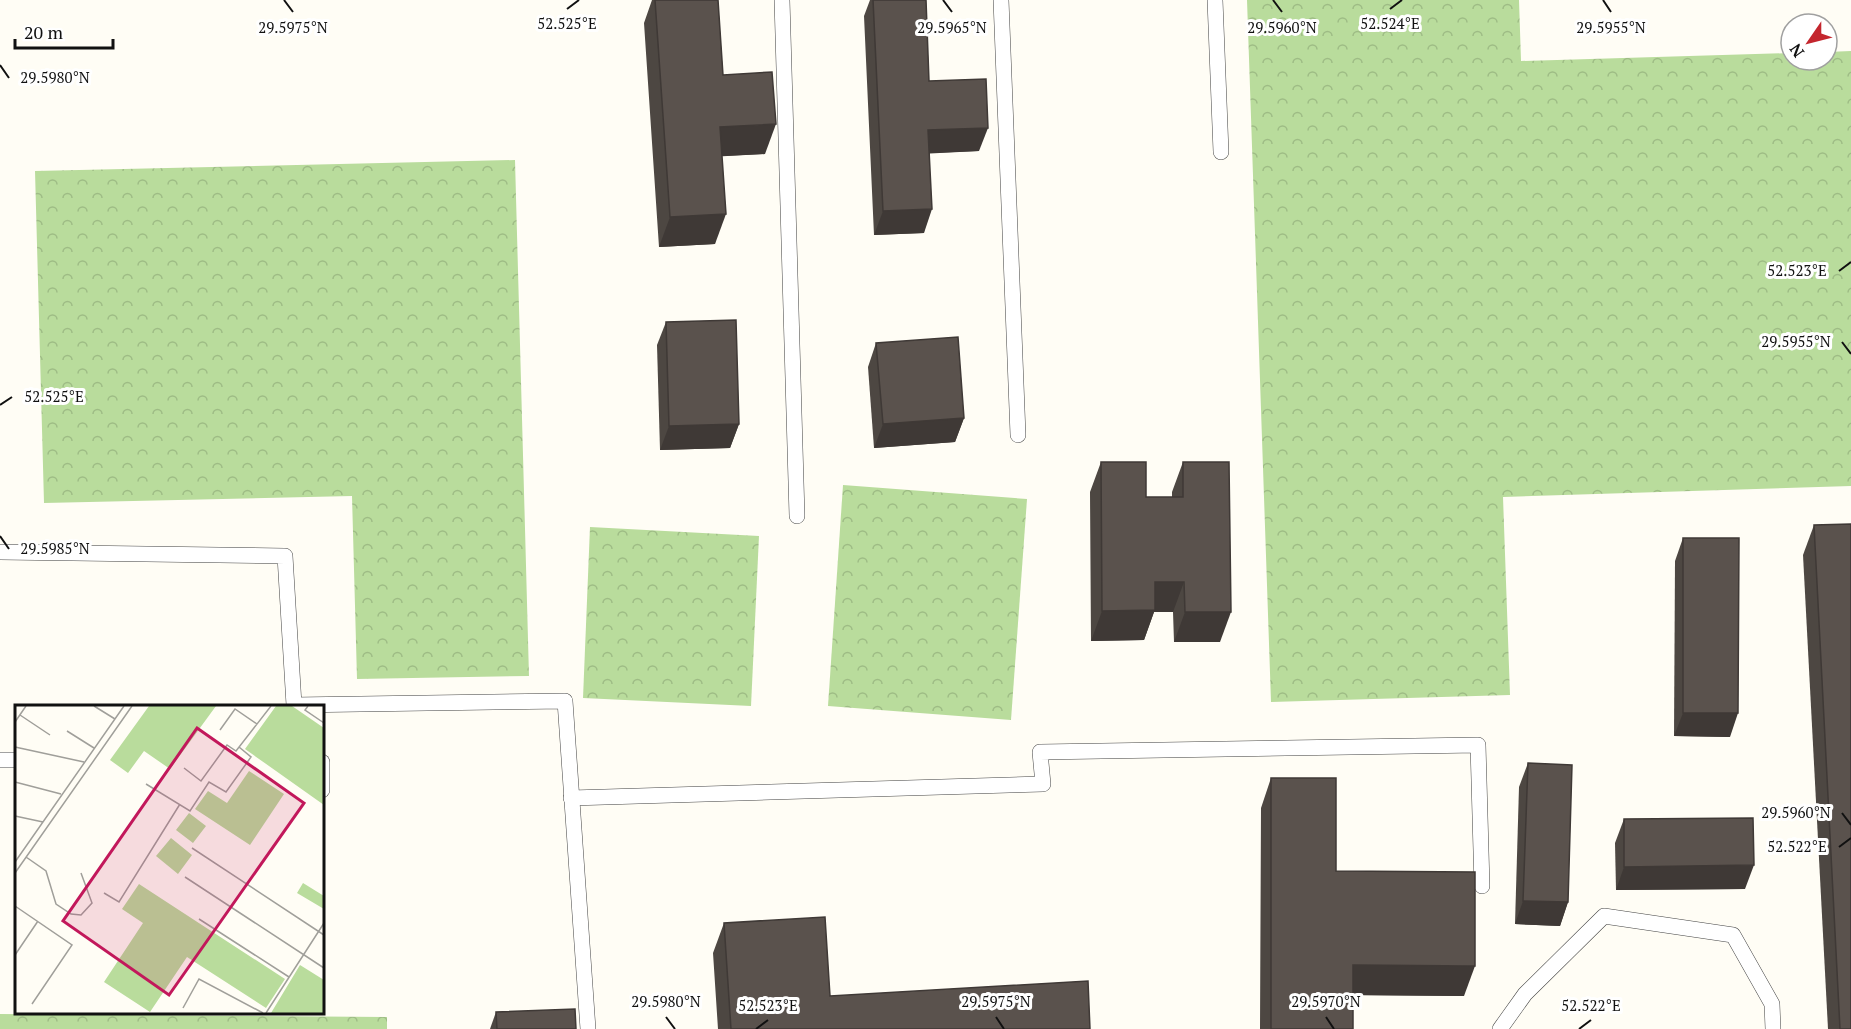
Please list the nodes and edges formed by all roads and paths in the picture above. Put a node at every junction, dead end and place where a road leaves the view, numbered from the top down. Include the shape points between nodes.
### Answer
1 (782, 0) edge
2 (1001, 0) edge
3 (1215, 0) edge
4 (1221, 152) dead end
5 (1018, 435) dead end
6 (797, 516) dead end
7 (0, 552) edge
8 (572, 798) junction
9 (1482, 886) dead end
10 (588, 1029) edge
11 (1500, 1029) edge
12 (1773, 1029) edge

1 - 6 lane
2 - 5 lane
3 - 4 lane
7 - 8 lane via 285,556 294,705 565,701
8 - 9 lane via 1043,784 1040,752 1478,745
8 - 10 lane
11 - 12 lane via 1524,994 1604,915 1733,935 1772,1004

